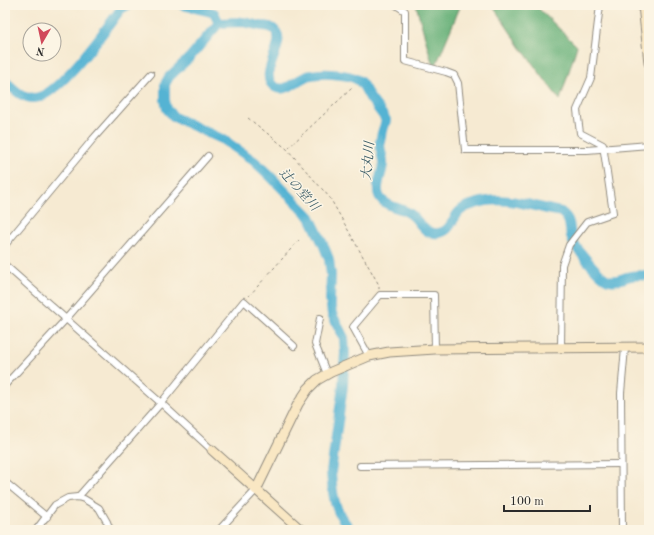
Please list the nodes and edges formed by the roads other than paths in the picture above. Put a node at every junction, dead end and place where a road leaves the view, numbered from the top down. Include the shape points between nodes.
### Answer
1 (396, 5) edge
2 (600, 5) edge
3 (642, 5) edge
4 (649, 63) edge
5 (151, 74) dead end
6 (649, 145) edge
7 (603, 148) junction
8 (208, 156) dead end
9 (5, 245) edge
10 (5, 265) edge
11 (320, 318) dead end
12 (66, 319) junction
13 (294, 346) dead end
14 (649, 347) edge
15 (625, 348) junction
16 (435, 349) junction
17 (561, 349) junction
18 (366, 358) junction
19 (329, 373) junction
20 (5, 385) edge
21 (161, 403) junction
22 (212, 450) joint
23 (621, 464) junction
24 (360, 466) dead end
25 (5, 482) edge
26 (256, 490) junction
27 (78, 497) junction
28 (47, 517) junction
29 (36, 530) edge
30 (110, 530) edge
31 (219, 530) edge
32 (301, 530) edge
33 (622, 530) edge

1 - 7 street via 404,11 405,61 454,75 458,83 465,150
2 - 7 street via 591,78 577,110 580,133 603,145
3 - 4 street
5 - 9 street
6 - 7 street
7 - 17 street via 613,213 587,222 569,245 562,265
8 - 12 street
10 - 12 street
11 - 19 street via 315,344
12 - 20 street
12 - 21 street
13 - 21 street via 244,301
14 - 15 street
15 - 17 street
15 - 23 street via 621,393
16 - 17 street
16 - 18 street via 389,352
16 - 18 street via 434,295 380,295 353,327
18 - 19 street
19 - 26 street via 317,380 298,404
21 - 22 street
21 - 27 street
22 - 26 street
23 - 24 street
23 - 33 street
25 - 28 street
26 - 31 street
26 - 32 street
27 - 28 street via 68,498 55,505
27 - 30 street via 99,508
28 - 29 street

